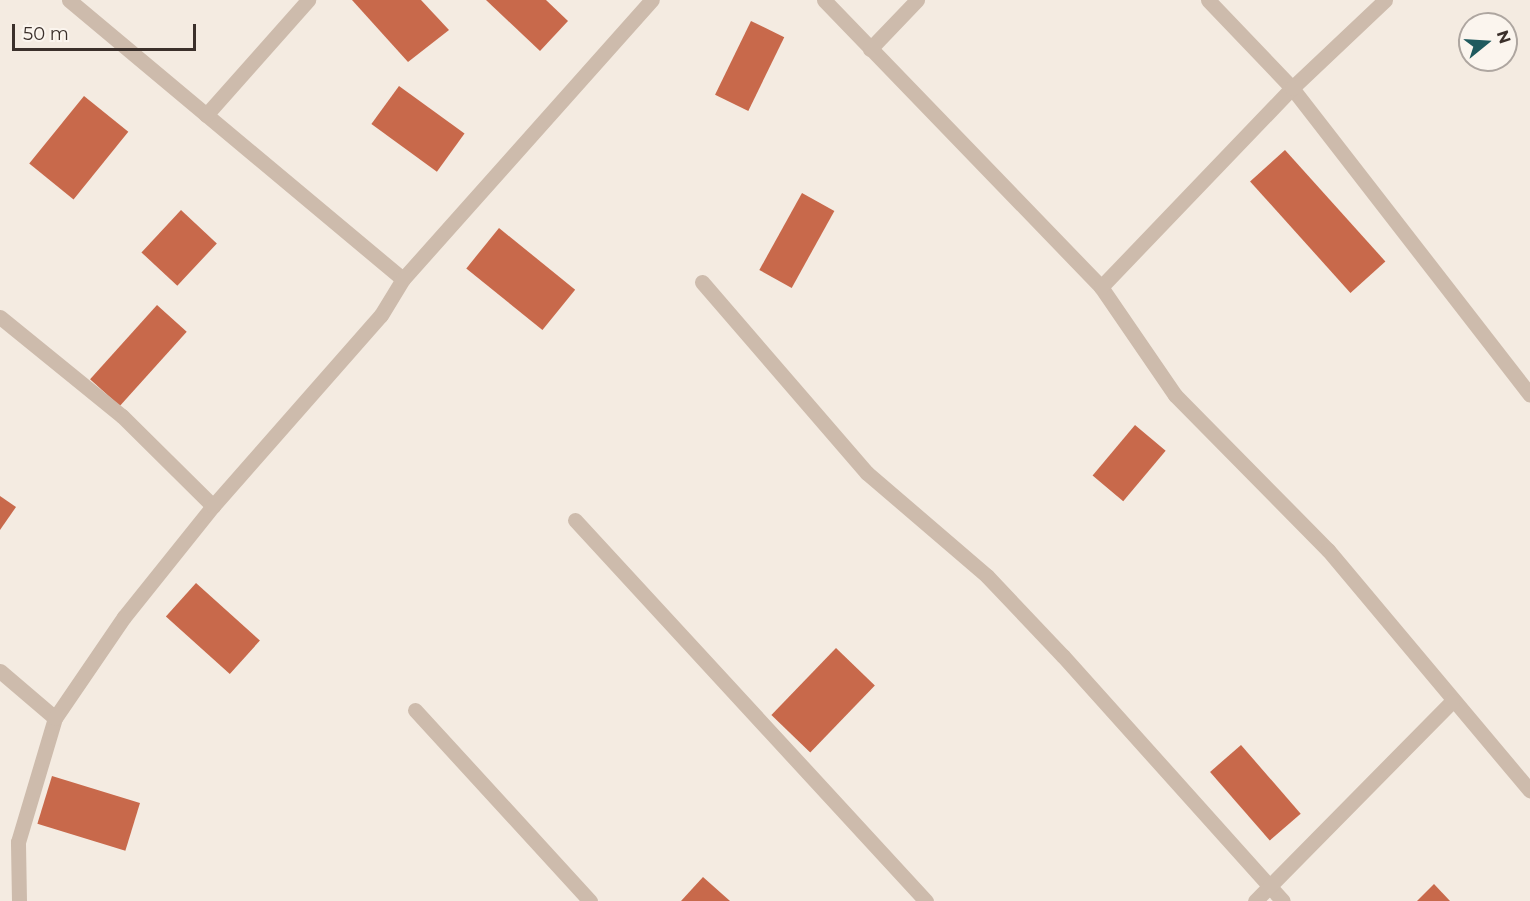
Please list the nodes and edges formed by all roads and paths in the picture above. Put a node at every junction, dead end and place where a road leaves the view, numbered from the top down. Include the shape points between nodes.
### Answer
1 (69, 0) edge
2 (308, 0) edge
3 (652, 0) edge
4 (824, 0) edge
5 (917, 0) edge
6 (1209, 0) edge
7 (1385, 0) edge
8 (870, 49) junction
9 (1292, 88) junction
10 (206, 115) junction
11 (403, 279) junction
12 (702, 282) dead end
13 (1101, 287) junction
14 (0, 317) edge
15 (1530, 395) edge
16 (213, 506) junction
17 (575, 520) dead end
18 (0, 671) edge
19 (1452, 701) junction
20 (415, 710) dead end
21 (56, 718) junction
22 (1530, 791) edge
23 (1268, 886) junction
24 (19, 901) edge
25 (590, 901) edge
26 (926, 901) edge
27 (1255, 901) edge
28 (1282, 901) edge

1 - 10 street
2 - 10 street
3 - 11 street
4 - 8 street
5 - 8 street
6 - 9 street
7 - 9 street
8 - 13 street
9 - 13 street
9 - 15 street
10 - 11 street
11 - 16 street via 381,315
12 - 23 street via 867,473 987,576
13 - 19 street via 1175,395 1328,550
14 - 16 street via 122,416
16 - 21 street via 124,617
17 - 26 street
18 - 21 street
19 - 22 street
19 - 23 street
20 - 25 street
21 - 24 street via 18,842
23 - 27 street
23 - 28 street

